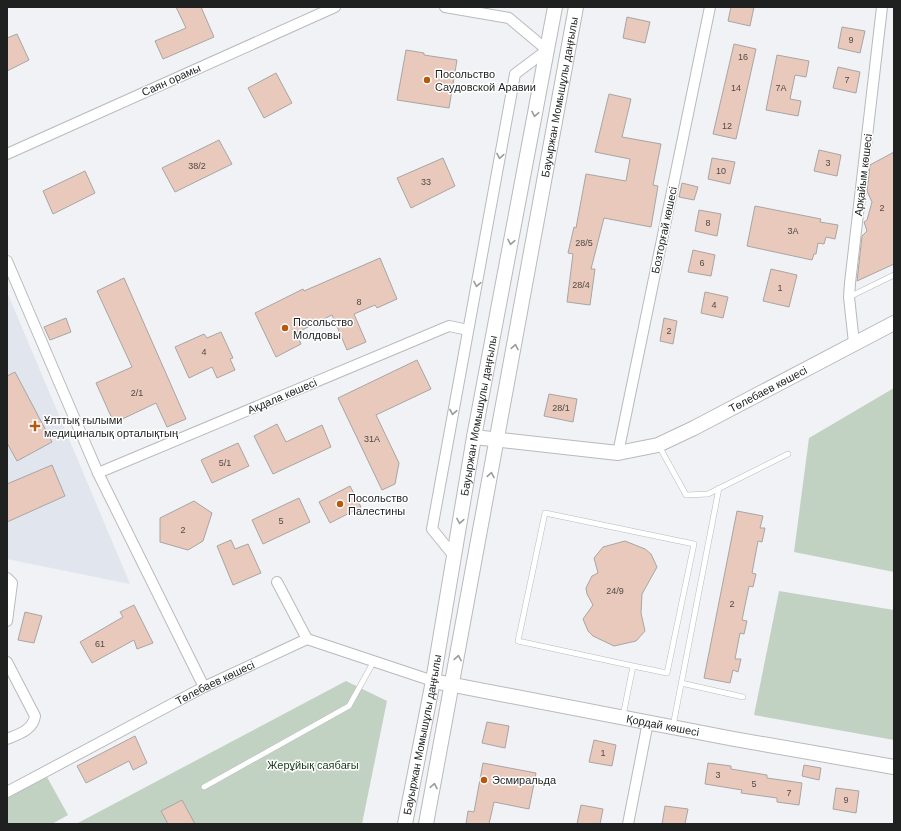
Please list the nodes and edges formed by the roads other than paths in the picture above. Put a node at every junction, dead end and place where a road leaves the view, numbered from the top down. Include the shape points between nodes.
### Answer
1 (334, 7) edge
2 (445, 7) edge
3 (555, 7) edge
4 (576, 7) edge
5 (710, 7) edge
6 (882, 7) edge
7 (547, 50) junction
8 (7, 154) edge
9 (7, 261) edge
10 (894, 275) edge
11 (849, 297) junction
12 (894, 323) edge
13 (468, 330) junction
14 (854, 343) junction
15 (474, 437) junction
16 (498, 440) junction
17 (658, 445) junction
18 (618, 453) junction
19 (788, 454) dead end
20 (98, 474) junction
21 (719, 488) junction
22 (454, 556) junction
23 (7, 578) edge
24 (277, 582) dead end
25 (7, 621) edge
26 (307, 639) junction
27 (374, 661) junction
28 (7, 662) edge
29 (633, 666) junction
30 (433, 681) junction
31 (681, 684) junction
32 (453, 685) junction
33 (204, 688) junction
34 (744, 697) dead end
35 (623, 717) junction
36 (648, 722) junction
37 (673, 727) junction
38 (7, 739) edge
39 (894, 767) edge
40 (204, 787) dead end
41 (7, 792) edge
42 (405, 824) edge
43 (426, 824) edge
44 (628, 824) edge

1 - 8 street, Саян орамы
2 - 7 street via 509,18
3 - 7 main road, Бауыржан Момышұлы даңғылы
16 -> 4 main road, Бауыржан Момышұлы даңғылы
5 - 18 street, Бозторғай көшесі
6 - 11 street, Арқайым көшесі
7 -> 13 street via 515,74
7 -> 15 main road, Бауыржан Момышұлы даңғылы
9 - 20 street
10 - 11 lane
11 - 14 street, Арқайым көшесі
12 - 14 main road, Төлебаев көшесі
13 - 20 street, Ақдала көшесі via 449,326
13 -> 22 street via 432,529
14 - 17 main road, Төлебаев көшесі
15 - 16 main road
15 -> 22 main road, Бауыржан Момышұлы даңғылы
16 - 18 main road
32 -> 16 main road, Бауыржан Момышұлы даңғылы
17 - 18 main road, Төлебаев көшесі
17 - 21 lane via 686,495 708,494
19 - 21 lane
20 - 33 street
21 - 31 lane
22 - 30 main road, Бауыржан Момышұлы даңғылы
23 - 25 street via 12,583
24 - 26 street
26 - 27 street
26 - 33 street, Төлебаев көшесі
27 - 30 street
27 - 40 lane via 349,706
28 - 38 street via 35,716 34,723 29,728
29 - 29 lane via 667,673 694,544 545,513 518,642
29 - 35 lane
30 - 32 main road, Қордай көшесі
30 - 42 main road, Бауыржан Момышұлы даңғылы
31 - 34 lane
31 - 37 lane
32 - 35 main road, Қордай көшесі
43 -> 32 main road, Бауыржан Момышұлы даңғылы
33 - 41 street, Төлебаев көшесі
35 - 36 main road, Қордай көшесі
36 - 37 main road, Қордай көшесі
36 - 44 street
37 - 39 main road, Қордай көшесі

